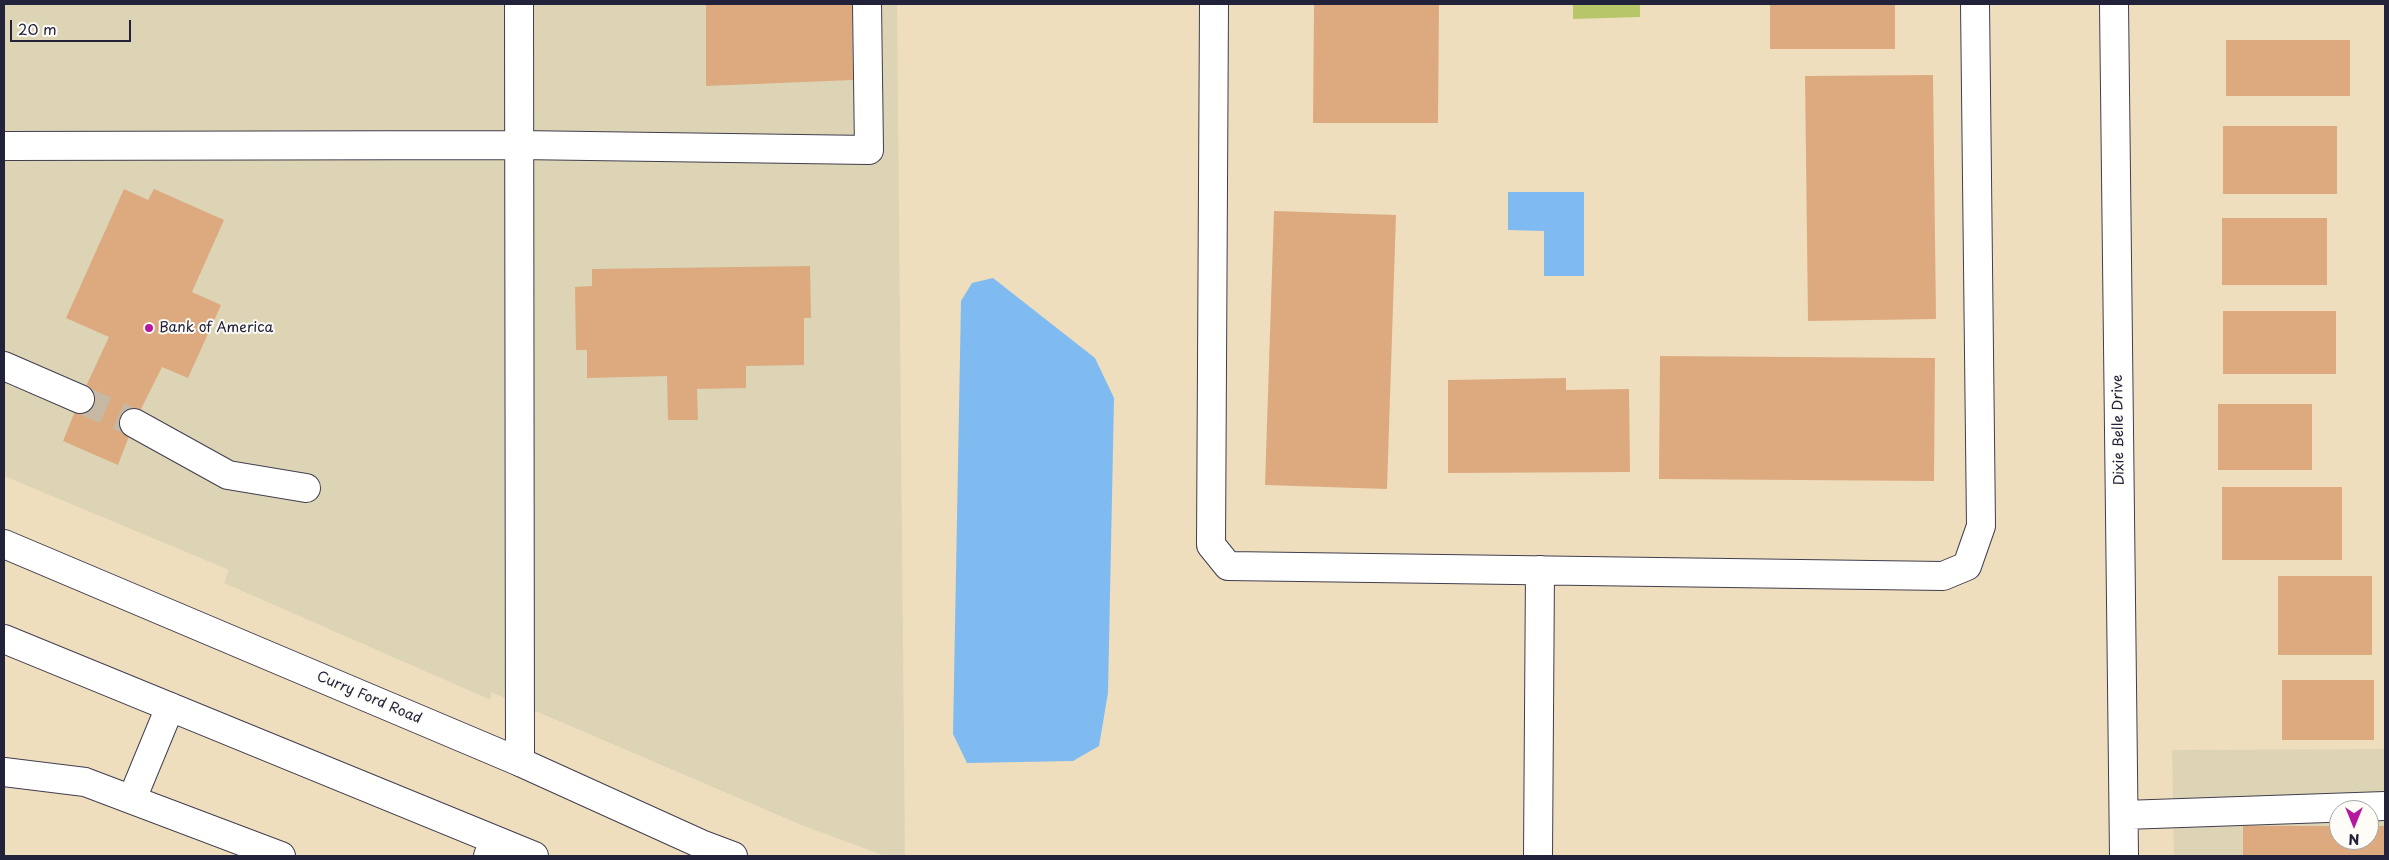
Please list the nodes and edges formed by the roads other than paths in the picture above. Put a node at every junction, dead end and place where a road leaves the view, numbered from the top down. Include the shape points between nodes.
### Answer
1 (519, 4) edge
2 (867, 4) edge
3 (1214, 4) edge
4 (1974, 4) edge
5 (2114, 4) edge
6 (519, 145) junction
7 (4, 146) edge
8 (4, 366) edge
9 (80, 399) tunnel mouth
10 (134, 423) tunnel mouth
11 (306, 488) dead end
12 (4, 544) edge
13 (1540, 570) junction
14 (4, 639) edge
15 (170, 707) junction
16 (520, 762) junction
17 (4, 772) edge
18 (132, 799) junction
19 (2385, 806) edge
20 (2124, 815) junction
21 (491, 848) edge
22 (281, 856) edge
23 (534, 856) edge
24 (733, 856) edge
25 (1538, 856) edge
26 (2124, 856) edge

1 - 6 main road
2 - 6 main road via 869,150
3 - 13 main road via 1211,545 1228,566
4 - 13 main road via 1981,526 1967,566 1943,576
5 - 20 main road, Dixie Belle Drive
6 - 7 main road
6 - 16 main road
8 - 9 main road
10 - 11 main road via 228,475
12 - 16 main road, Curry Ford Road
13 - 25 main road
14 - 15 main road
15 - 18 main road
15 - 21 main road
16 - 24 main road, Curry Ford Road
17 - 18 main road via 84,782
18 - 22 main road
19 - 20 main road
20 - 26 main road, Dixie Belle Drive
21 - 23 main road

